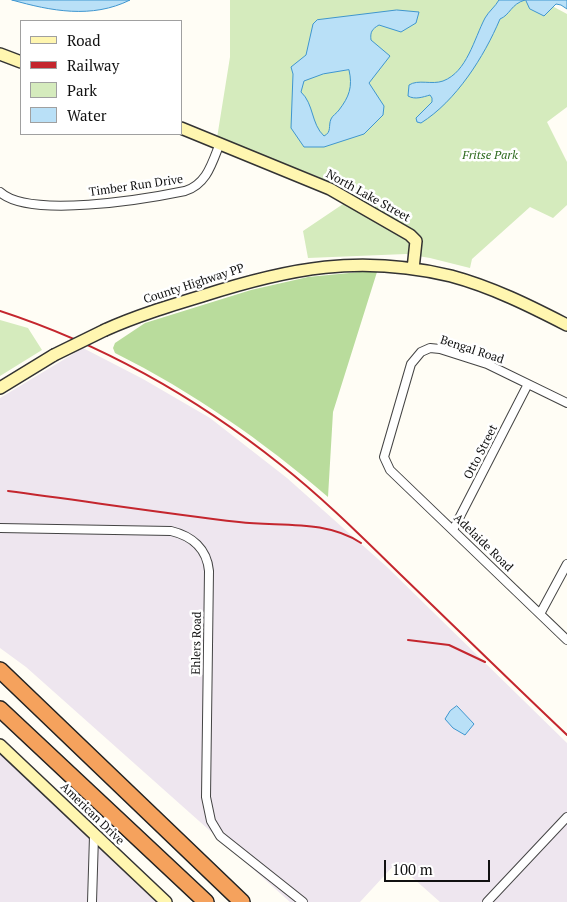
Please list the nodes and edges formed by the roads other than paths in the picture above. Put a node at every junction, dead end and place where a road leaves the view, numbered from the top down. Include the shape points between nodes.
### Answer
1 (0, 55) edge
2 (20, 62) edge
3 (182, 128) edge
4 (220, 143) junction
5 (0, 192) edge
6 (412, 269) junction
7 (567, 325) edge
8 (528, 384) junction
9 (0, 388) edge
10 (567, 403) edge
11 (384, 461) joint
12 (0, 528) edge
13 (453, 530) junction
14 (567, 564) edge
15 (540, 614) junction
16 (567, 640) edge
17 (0, 670) edge
18 (0, 709) edge
19 (0, 745) edge
20 (567, 817) edge
21 (94, 836) junction
22 (92, 902) edge
23 (166, 902) edge
24 (206, 902) edge
25 (242, 902) edge
26 (303, 902) edge
27 (487, 902) edge

1 - 2 main road
3 - 4 main road, North Lake Street
4 - 5 street, Timber Run Drive via 204,180 184,192 117,202 67,204 19,202
4 - 6 main road, North Lake Street via 330,189 410,235 416,244
6 - 7 main road via 452,276 484,287
6 - 9 main road, County Highway PP, bridge via 343,265 283,272 154,311 105,330 54,355
8 - 10 street, Bengal Road
8 - 11 street, Bengal Road via 487,364 440,349 430,348 421,352 410,364 384,451
8 - 13 street, Otto Street
11 - 13 street, Adelaide Road
12 - 26 street, Ehlers Road via 171,531 189,537 202,550 209,571 208,814 220,836
13 - 15 street, Adelaide Road
14 - 15 street
15 - 16 street, Adelaide Road
17 - 25 highway
18 - 24 highway
19 - 21 main road, American Drive
20 - 27 street
21 - 22 street
21 - 23 main road, American Drive

